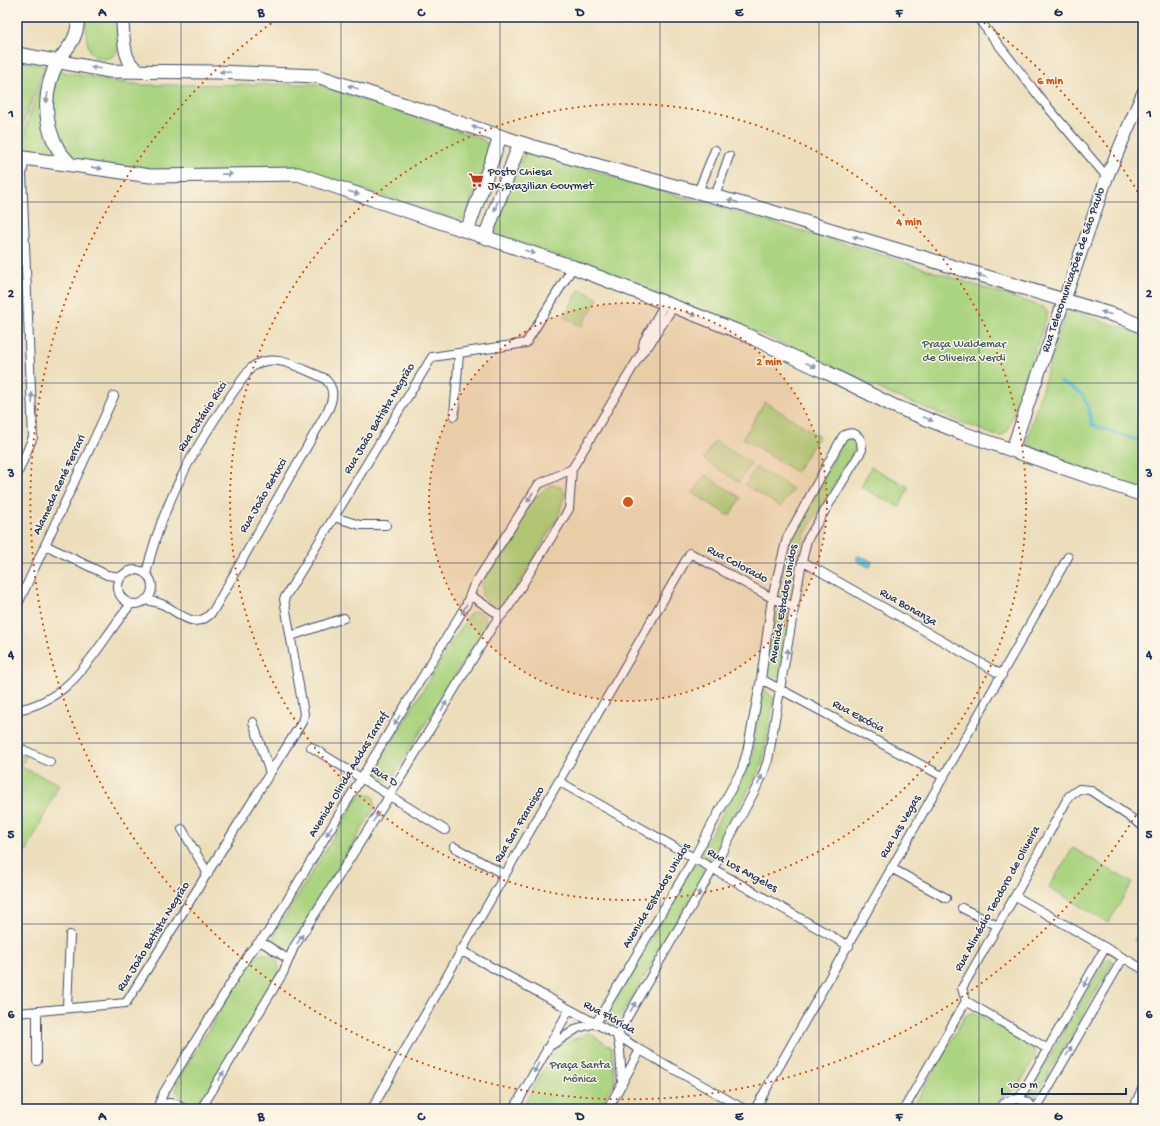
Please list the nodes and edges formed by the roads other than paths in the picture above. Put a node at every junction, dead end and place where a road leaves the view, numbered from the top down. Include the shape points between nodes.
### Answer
1 (78, 17) edge
2 (122, 17) edge
3 (977, 17) edge
4 (17, 54) edge
5 (58, 61) junction
6 (152, 72) junction
7 (1143, 93) edge
8 (500, 136) junction
9 (520, 143) junction
10 (715, 150) dead end
11 (729, 156) dead end
12 (23, 158) edge
13 (710, 162) junction
14 (70, 165) junction
15 (724, 167) junction
16 (1107, 177) junction
17 (698, 192) junction
18 (715, 196) junction
19 (467, 231) junction
20 (485, 237) junction
21 (573, 267) junction
22 (1063, 300) junction
23 (669, 305) junction
24 (1143, 327) edge
25 (459, 354) junction
26 (324, 378) joint
27 (114, 396) dead end
28 (454, 416) dead end
29 (1012, 450) junction
30 (572, 469) junction
31 (17, 475) edge
32 (1143, 495) edge
33 (334, 517) junction
34 (386, 525) dead end
35 (45, 545) junction
36 (690, 554) joint
37 (1068, 557) dead end
38 (802, 561) junction
39 (142, 572) junction
40 (107, 575) junction
41 (121, 577) junction
42 (118, 585) junction
43 (151, 590) junction
44 (470, 595) junction
45 (772, 598) junction
46 (146, 600) junction
47 (127, 602) junction
48 (162, 604) junction
49 (17, 606) edge
50 (794, 608) junction
51 (501, 616) junction
52 (344, 618) dead end
53 (291, 636) junction
54 (1002, 675) junction
55 (761, 679) junction
56 (781, 688) junction
57 (17, 710) edge
58 (254, 722) dead end
59 (311, 746) dead end
60 (17, 747) edge
61 (50, 762) dead end
62 (270, 773) junction
63 (944, 777) junction
64 (362, 778) junction
65 (560, 782) junction
66 (390, 795) junction
67 (1143, 826) edge
68 (182, 829) dead end
69 (445, 830) dead end
70 (454, 847) dead end
71 (694, 858) junction
72 (713, 868) junction
73 (891, 868) junction
74 (208, 874) junction
75 (504, 875) junction
76 (1015, 896) junction
77 (946, 898) dead end
78 (962, 908) dead end
79 (998, 926) junction
80 (70, 935) dead end
81 (260, 941) junction
82 (849, 946) junction
83 (1106, 948) junction
84 (460, 950) junction
85 (1123, 958) junction
86 (288, 959) junction
87 (1143, 969) edge
88 (966, 1001) junction
89 (67, 1008) junction
90 (569, 1010) junction
91 (37, 1011) junction
92 (17, 1013) edge
93 (596, 1023) junction
94 (617, 1035) junction
95 (547, 1048) junction
96 (1048, 1049) junction
97 (640, 1050) junction
98 (37, 1061) dead end
99 (622, 1084) junction
100 (1143, 1087) edge
101 (1019, 1099) junction
102 (156, 1108) edge
103 (183, 1109) edge
104 (201, 1109) edge
105 (372, 1109) edge
106 (514, 1109) edge
107 (608, 1109) edge
108 (744, 1109) edge
109 (755, 1109) edge
110 (904, 1109) edge
111 (998, 1109) edge
112 (1035, 1109) edge
113 (1133, 1109) edge

1 - 5 street via 73,41
2 - 6 street via 124,47 132,66 142,72
3 - 16 street via 1041,99
4 - 5 main road
6 -> 5 main road via 110,70
5 -> 14 main road via 46,106 57,148
8 -> 6 main road via 317,76
7 - 16 street, Rua Telecomunicações de São Paulo
8 - 9 main road
8 - 19 main road
9 - 17 main road
9 -> 20 main road
10 - 13 street
11 - 15 street
12 - 14 main road
31 -> 12 street via 33,437
13 - 15 street
13 - 17 street
14 -> 19 main road via 150,176 298,174
15 - 18 street
16 - 22 street, Rua Telecomunicações de São Paulo
17 - 18 main road
22 -> 18 main road
19 - 20 main road
20 -> 21 main road
21 - 23 main road
21 - 25 street, Rua João Batista Negrão via 526,344
24 -> 22 main road via 1123,318
22 - 29 street, Rua Telecomunicações de São Paulo
23 -> 29 main road via 828,372 894,406
23 - 30 street via 660,322 644,341 642,352
25 - 28 street
25 - 33 street, Rua João Batista Negrão via 432,357
26 - 39 street, Rua Octávio Ricci via 272,359 256,364 250,369 216,415 186,466 173,491
26 - 48 street, Rua João Retucci via 333,392 329,408 213,611 198,621 187,619
27 - 35 street, Alameda René Ferrari
29 - 32 main road
30 -> 44 street, Avenida Olinda Addas Tarraf via 539,484 472,587
30 - 51 street via 569,509
33 - 34 street via 360,525
33 - 53 street, Rua João Batista Negrão via 284,599
35 - 40 street
35 - 49 street, Alameda René Ferrari
36 - 45 street, Rua Colorado
36 - 65 street, Rua San Francisco
37 - 54 street, Rua Las Vegas
38 - 45 street, Avenida Estados Unidos via 807,540 862,450 862,440 854,434 843,436 787,538
38 - 50 street, Avenida Estados Unidos
38 - 54 street, Rua Bonanza
39 - 41 street via 129,571
39 - 43 street via 150,581
40 - 41 street
40 - 42 street
41 - 42 street
42 - 47 street via 119,593
43 - 46 street
43 - 48 street
44 - 51 street
44 -> 64 street, Avenida Olinda Addas Tarraf
45 - 50 street, Rua Colorado
45 - 55 street, Avenida Estados Unidos
46 - 47 street via 139,603
46 - 48 street
47 - 57 street via 97,653 68,684 50,699
56 -> 50 street, Avenida Estados Unidos
66 -> 51 street
52 - 53 street
53 - 62 street, Rua João Batista Negrão via 304,714 299,728
54 - 63 street, Rua Las Vegas
55 - 56 street, Rua Escócia
55 - 71 street, Avenida Estados Unidos via 742,769
56 - 63 street, Rua Escócia
72 -> 56 street, Avenida Estados Unidos via 762,777 768,760
58 - 62 street
59 - 64 street, Rua D
60 - 61 street
62 - 74 street, Rua João Batista Negrão
63 - 73 street, Rua Las Vegas
64 - 66 street, Rua D
64 -> 81 street, Avenida Olinda Addas Tarraf via 268,932
65 - 71 street, Rua Los Angeles
65 - 75 street, Rua San Francisco
66 - 69 street, Rua D
86 -> 66 street
67 - 76 street, Rua Alimédio Teodoro de Oliveira via 1090,790 1079,789 1069,796
68 - 74 street
70 - 75 street
71 - 72 street, Rua Los Angeles
71 - 93 street, Avenida Estados Unidos
72 - 82 street, Rua Los Angeles
94 -> 72 street, Avenida Estados Unidos
73 - 77 street
73 - 82 street, Rua Las Vegas
74 - 89 street, Rua João Batista Negrão via 126,1003
75 - 84 street, Rua San Francisco
76 - 79 street, Rua Alimédio Teodoro de Oliveira
76 - 83 street
78 - 79 street
79 - 88 street, Rua Alimédio Teodoro de Oliveira via 962,988
80 - 89 street
81 - 86 street
81 - 102 street, Avenida Olinda Addas Tarraf via 250,952
82 - 109 street, Rua Las Vegas
83 - 85 street
83 -> 96 street
84 - 90 street, Rua Flórida
84 - 105 street, Rua San Francisco
85 - 87 street
112 -> 85 street
104 -> 86 street via 283,973
88 - 96 street
88 - 110 street
89 - 91 street, Rua João Batista Negrão
90 - 93 street, Rua Flórida
90 - 95 street
91 - 92 street, Rua João Batista Negrão
91 - 98 street
93 - 94 street, Rua Flórida
93 - 95 street via 578,1028
94 - 97 street, Rua Flórida
94 - 99 street
95 -> 106 street
96 - 101 street
97 - 99 street
97 - 108 street, Rua Flórida
99 - 107 street
100 - 113 street
101 - 111 street via 1007,1101
101 - 112 street via 1026,1101
102 - 103 street via 164,1103 172,1103

